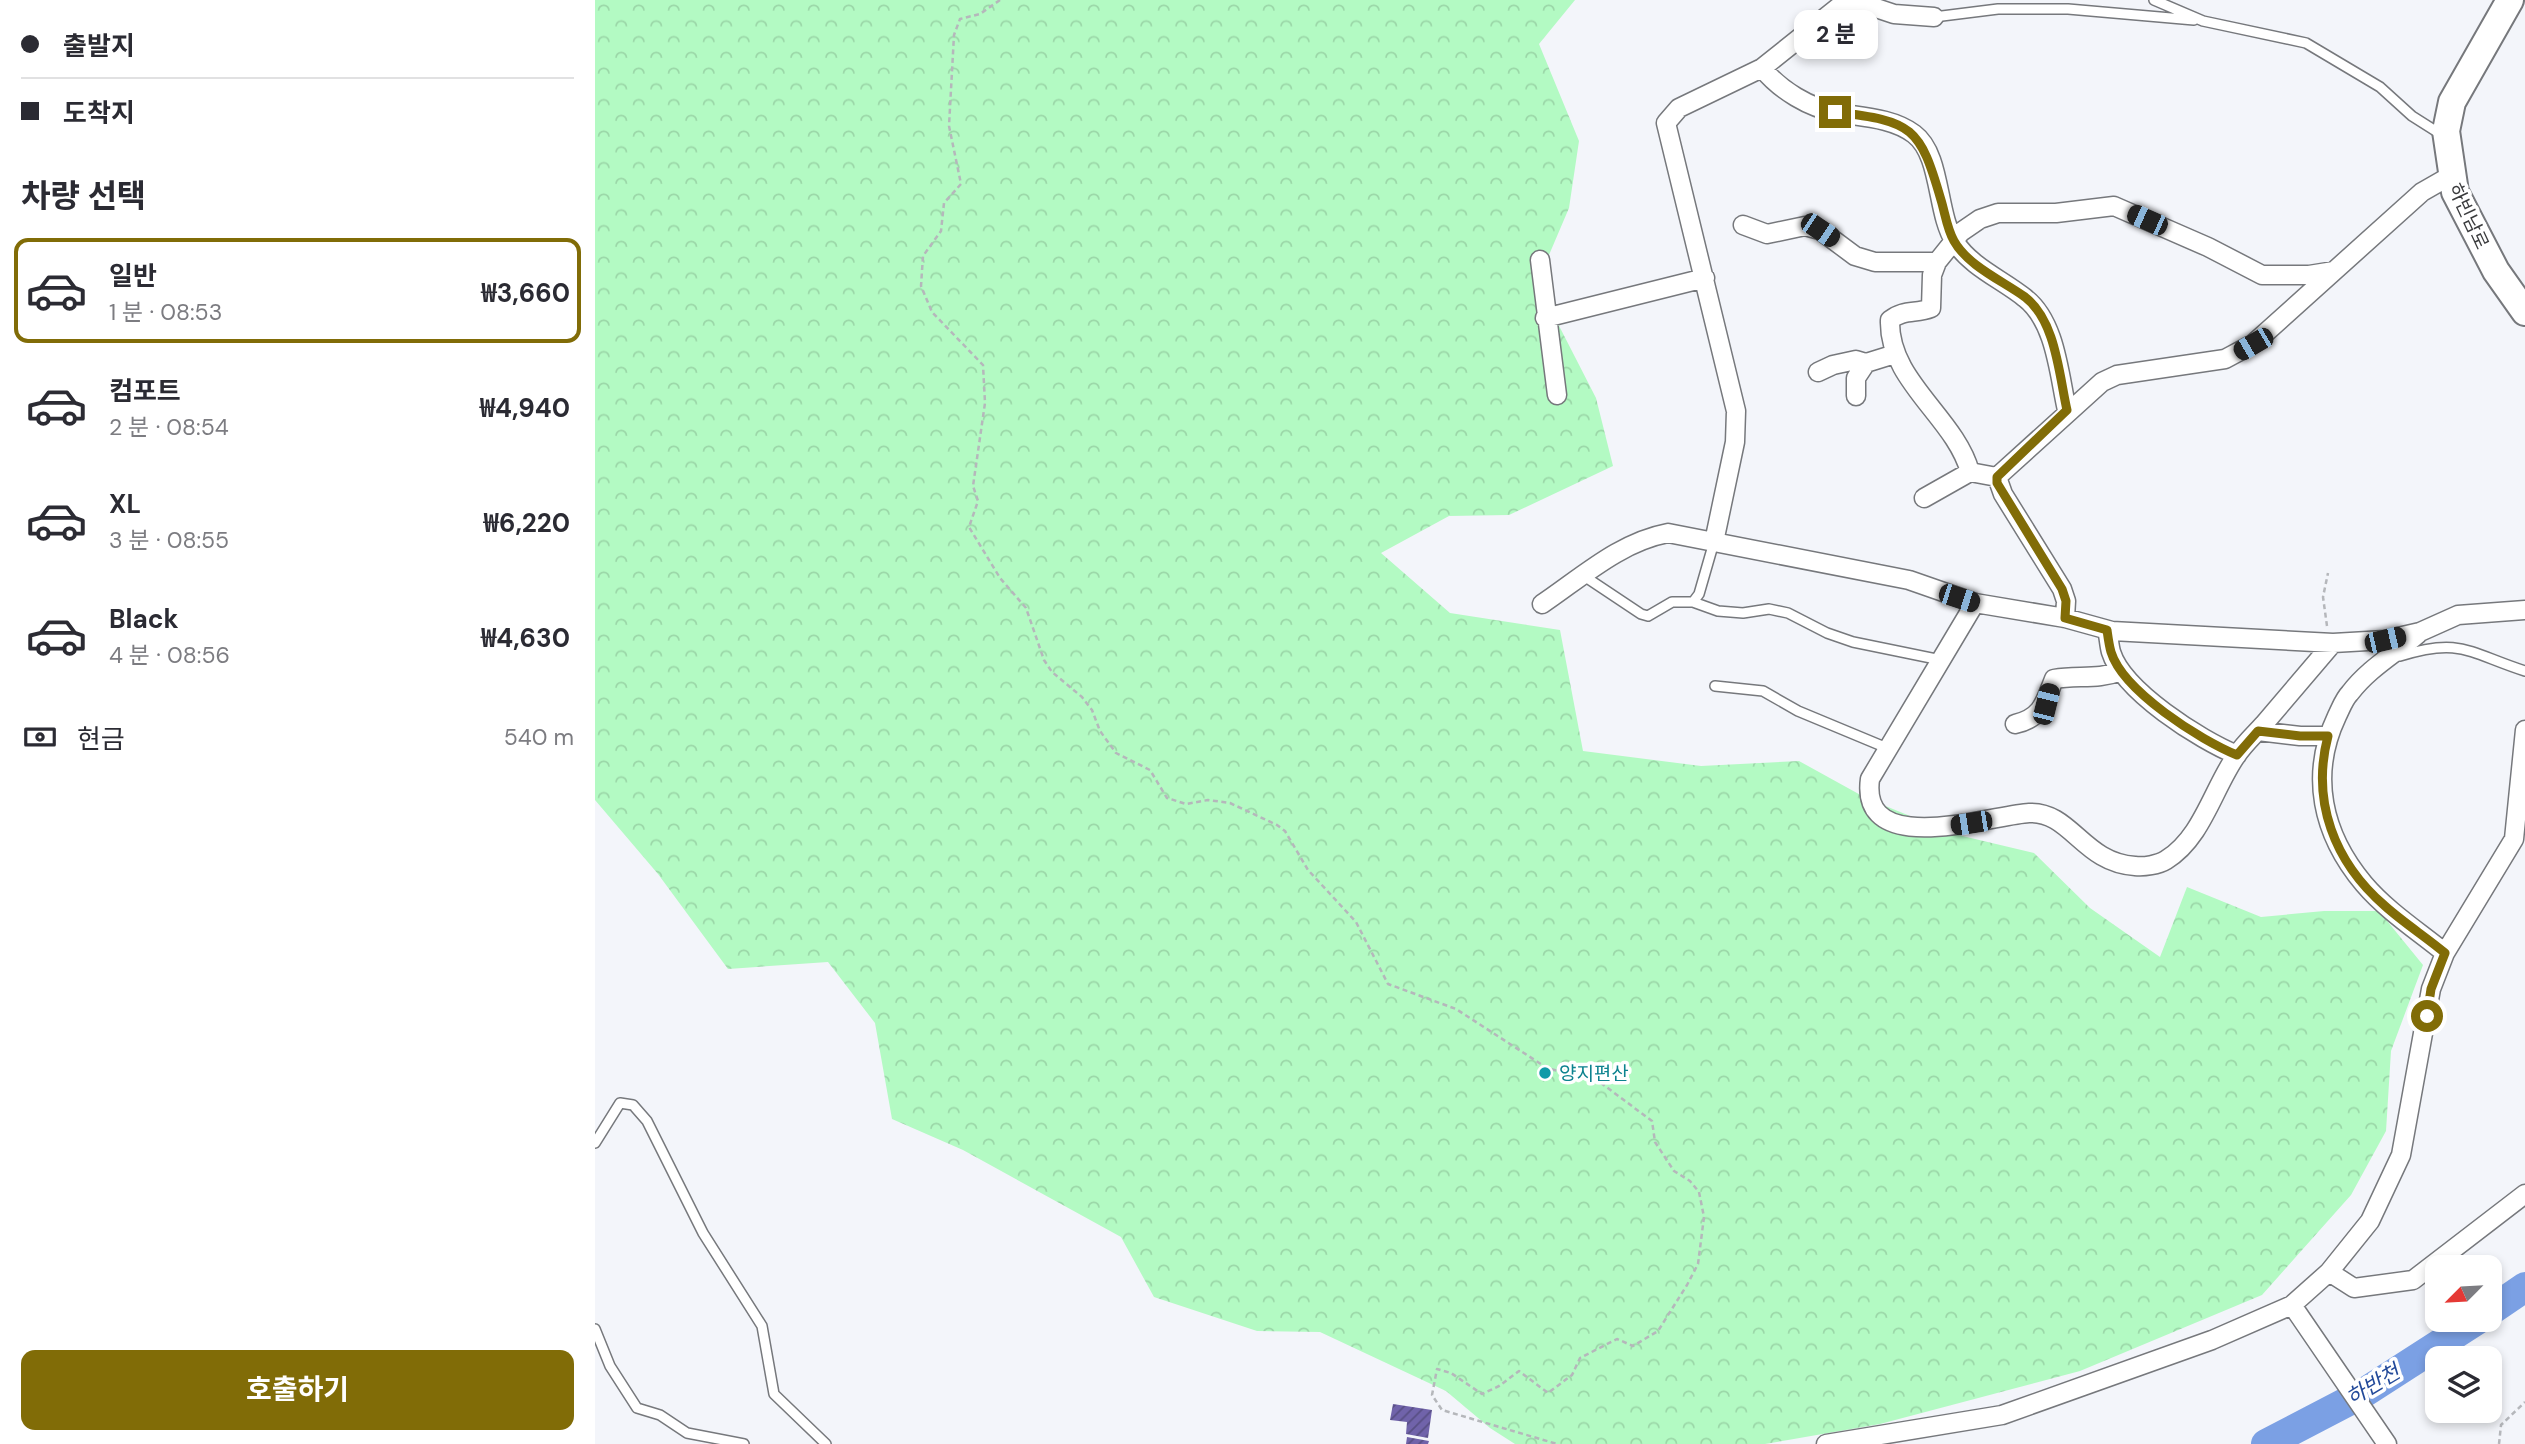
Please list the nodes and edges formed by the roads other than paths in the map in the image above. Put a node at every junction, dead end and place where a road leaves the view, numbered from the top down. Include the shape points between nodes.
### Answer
1 (1918, 0) edge
2 (2154, 0) edge
3 (2510, 0) edge
4 (1934, 17) junction
5 (2203, 21) junction
6 (1762, 68) junction
7 (2447, 138) junction
8 (2450, 176) junction
9 (1743, 225) dead end
10 (1954, 242) junction
11 (1540, 260) dead end
12 (1937, 262) junction
13 (2339, 270) junction
14 (1705, 278) junction
15 (2525, 312) edge
16 (1545, 318) junction
17 (1895, 354) junction
18 (1866, 363) junction
19 (1818, 372) dead end
20 (1557, 395) dead end
21 (1856, 396) dead end
22 (2067, 410) junction
23 (1970, 472) junction
24 (1997, 477) junction
25 (1923, 498) dead end
26 (1714, 542) junction
27 (1584, 576) junction
28 (1693, 602) junction
29 (1975, 603) junction
30 (1542, 604) dead end
31 (2525, 610) edge
32 (2065, 618) junction
33 (2107, 630) junction
34 (2420, 632) junction
35 (2333, 643) junction
36 (1943, 660) junction
37 (2381, 661) junction
38 (2121, 671) junction
39 (2525, 671) edge
40 (1715, 686) dead end
41 (2015, 724) dead end
42 (2525, 730) edge
43 (2258, 731) junction
44 (2328, 736) junction
45 (1887, 748) junction
46 (2237, 755) junction
47 (2445, 953) junction
48 (595, 1143) edge
49 (2525, 1194) edge
50 (2329, 1272) junction
51 (2297, 1312) junction
52 (595, 1329) edge
53 (744, 1444) edge
54 (826, 1444) edge
55 (1826, 1444) edge
56 (2387, 1444) edge

1 - 4 street
2 - 5 lane
3 - 7 street, 하빈남로 via 2452,102
4 - 5 lane via 1998,9 2068,9
4 - 6 street via 1841,5
5 - 7 lane via 2306,43 2380,87 2412,116
6 - 10 street via 1805,103 1892,123 1915,135 1932,166
6 - 14 street via 1679,108 1666,123
7 - 8 street, 하빈남로
8 - 13 street via 2423,192
8 - 15 street, 하빈남로 via 2496,271
9 - 12 street via 1767,234 1805,226 1820,230 1855,256 1875,262
10 - 12 street
10 - 13 street via 1980,219 1998,214 2114,206 2262,275
10 - 22 street via 2041,315
11 - 16 street
12 - 17 street via 1931,308 1901,312 1890,320
13 - 22 street via 2270,332 2231,356 2199,365 2117,375
14 - 16 street
14 - 26 street via 1736,411 1735,442
16 - 20 street
17 - 18 street
17 - 23 street via 1934,415 1957,440
18 - 19 street via 1856,360
18 - 21 street via 1856,378
22 - 24 street
23 - 24 street
23 - 25 street
24 - 32 street via 2062,589
26 - 27 street via 1668,533 1645,537
26 - 28 lane
26 - 29 street via 1909,580
27 - 28 lane via 1641,614 1672,603
27 - 30 street
28 - 36 lane via 1743,614 1769,609 1788,613 1853,642
29 - 32 street
29 - 36 street
31 - 34 street via 2458,614
32 - 33 street
33 - 35 street
33 - 38 street via 2111,653
34 - 35 street via 2385,640
34 - 37 street
35 - 43 street
36 - 45 street
37 - 39 lane via 2441,646 2467,648
37 - 44 street via 2348,695
38 - 41 street via 2097,679 2054,678 2041,709 2028,721
38 - 46 street via 2188,732
40 - 45 lane via 1763,691 1798,711
42 - 47 street via 2514,839
43 - 44 street
43 - 46 street
44 - 47 street via 2321,766 2323,804 2338,845 2385,906
45 - 46 street via 1868,791 1878,811 1897,824 1951,827 2029,813 2049,815 2094,853 2116,865 2141,866 2163,862 2181,849
47 - 50 street via 2431,989 2401,1155 2369,1221
48 - 54 lane via 620,1103 633,1105 647,1121 703,1233 762,1325 774,1394
49 - 50 street via 2413,1280 2354,1288
50 - 51 street
51 - 55 street via 2002,1415
51 - 56 street
52 - 53 lane via 610,1366 636,1408 660,1415 687,1433

